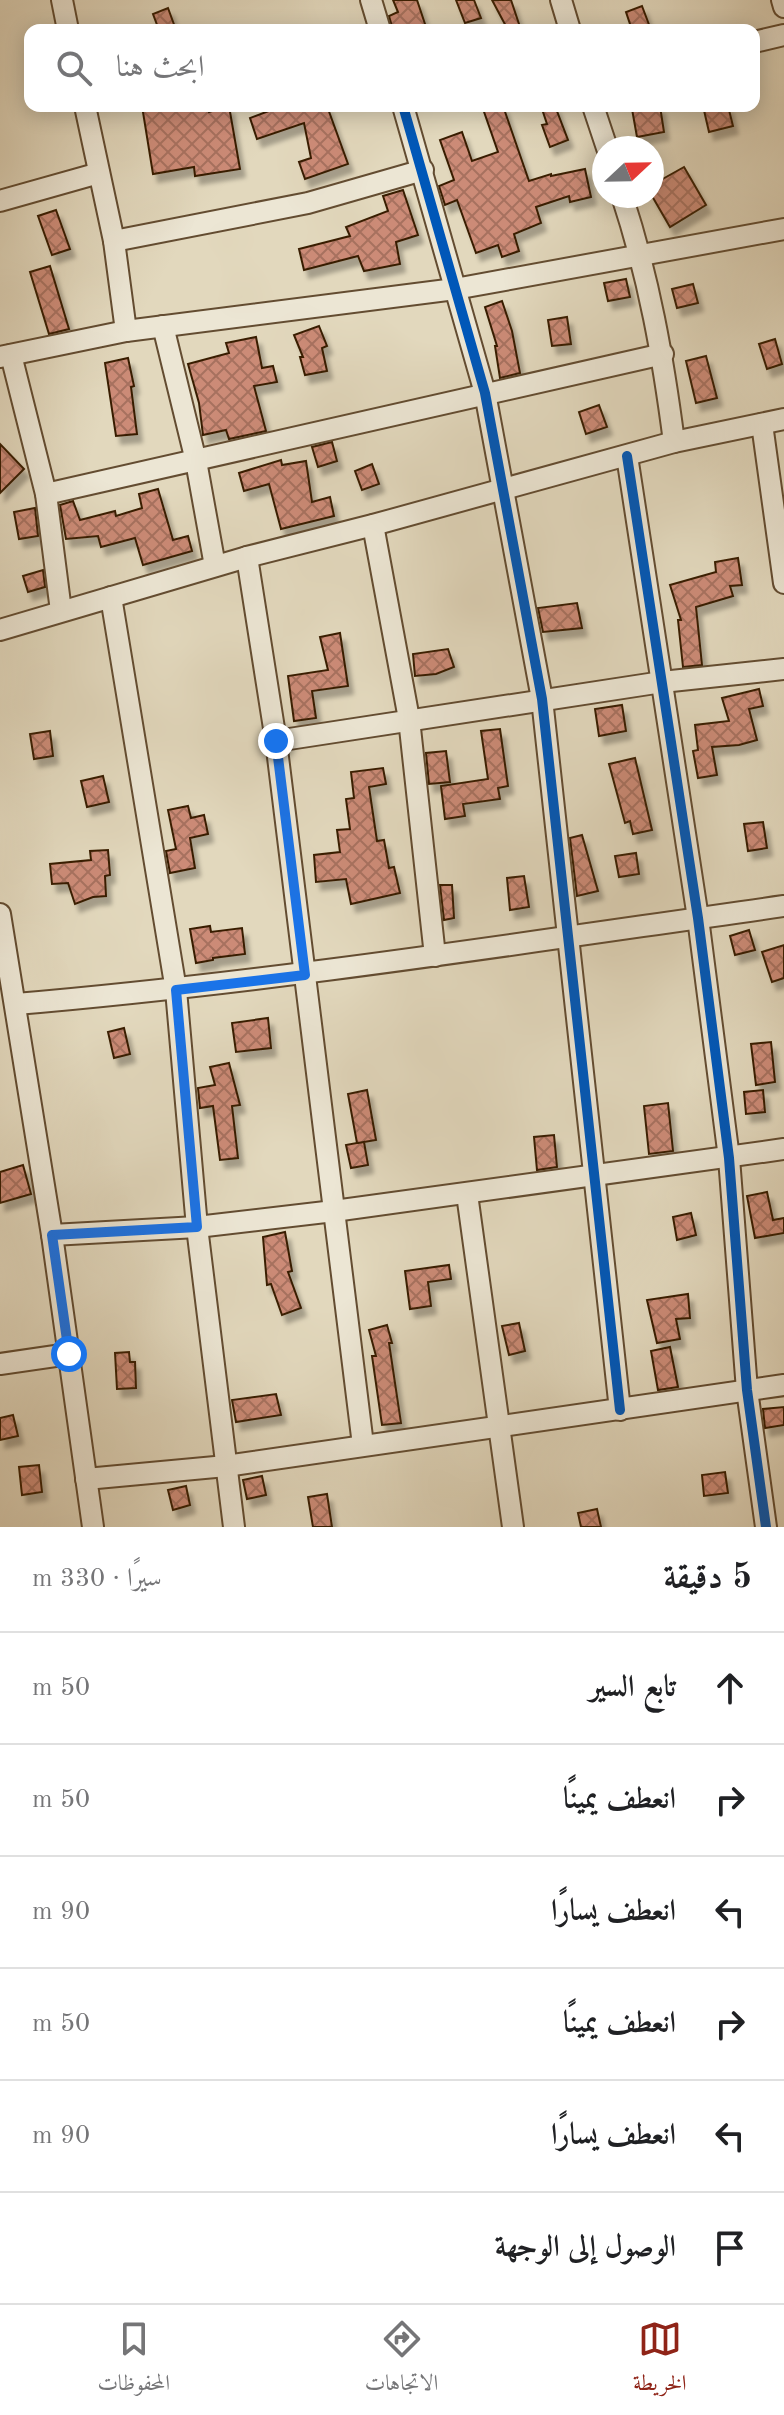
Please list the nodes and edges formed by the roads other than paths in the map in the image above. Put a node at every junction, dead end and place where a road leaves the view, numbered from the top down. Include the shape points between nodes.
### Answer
1 (62, 0) edge
2 (371, 0) edge
3 (561, 0) edge
4 (782, 0) edge
5 (784, 7) edge
6 (67, 24) edge
7 (378, 24) edge
8 (568, 24) edge
9 (784, 35) edge
10 (760, 41) edge
11 (86, 112) edge
12 (405, 112) edge
13 (595, 112) edge
14 (603, 136) edge
15 (423, 170) junction
16 (99, 173) junction
17 (0, 201) edge
18 (626, 208) edge
19 (784, 229) edge
20 (114, 241) junction
21 (642, 255) junction
22 (455, 289) junction
23 (163, 326) junction
24 (126, 331) junction
25 (663, 354) junction
26 (5, 356) edge
27 (485, 393) junction
28 (784, 419) edge
29 (762, 424) junction
30 (674, 442) junction
31 (627, 456) junction
32 (196, 461) junction
33 (503, 489) junction
34 (46, 494) junction
35 (373, 525) junction
36 (247, 557) junction
37 (215, 566) junction
38 (784, 583) edge
39 (111, 597) junction
40 (61, 611) junction
41 (0, 630) edge
42 (784, 669) edge
43 (662, 682) junction
44 (542, 699) junction
45 (409, 719) junction
46 (276, 741) junction
47 (784, 906) edge
48 (698, 918) junction
49 (1, 924) edge
50 (568, 937) junction
51 (435, 956) junction
52 (305, 975) junction
53 (176, 990) junction
54 (16, 1004) junction
55 (784, 1149) edge
56 (729, 1158) junction
57 (596, 1176) junction
58 (467, 1194) junction
59 (334, 1211) junction
60 (197, 1227) junction
61 (52, 1235) junction
62 (69, 1354) junction
63 (0, 1364) edge
64 (784, 1385) edge
65 (747, 1390) junction
66 (620, 1410) junction
67 (500, 1425) junction
68 (363, 1445) junction
69 (226, 1466) junction
70 (86, 1479) junction
71 (93, 1527) edge
72 (234, 1527) edge
73 (513, 1527) edge
74 (766, 1527) edge

1 - 6 street
2 - 7 street
3 - 8 street
4 - 5 street
9 - 10 street
11 - 16 street
12 - 15 street
13 - 14 street
15 - 20 street via 308,203
15 - 22 street
16 - 17 street
16 - 20 street
18 - 21 street
19 - 21 street
20 - 24 street
21 - 22 street
21 - 25 street
22 - 23 street
22 - 27 street
23 - 24 street
23 - 32 street
24 - 26 street
25 - 27 street
25 - 30 street
26 - 34 street
27 - 32 street
27 - 33 street
28 - 29 street
29 - 30 street
29 - 38 street
30 - 31 street
31 - 33 street
31 - 43 street
32 - 34 street
32 - 37 street
33 - 35 street
33 - 44 street
34 - 40 street
35 - 36 street
35 - 45 street
36 - 37 street
36 - 46 street
37 - 39 street
39 - 40 street
39 - 53 street
40 - 41 street
42 - 43 street
43 - 44 street
43 - 48 street
44 - 45 street
44 - 50 street
45 - 46 street
45 - 51 street
46 - 52 street
47 - 48 street
48 - 50 street
48 - 56 street
49 - 54 street
50 - 51 street
50 - 57 street
51 - 52 street
52 - 53 street
52 - 59 street
53 - 54 street
53 - 60 street
54 - 61 street
55 - 56 street
56 - 57 street
56 - 65 street
57 - 58 street
57 - 66 street
58 - 59 street
58 - 67 street
59 - 60 street
59 - 68 street
60 - 61 street
60 - 69 street
61 - 62 street
62 - 63 street
62 - 70 street
64 - 65 street
65 - 66 street
65 - 74 street
66 - 67 street
67 - 68 street
67 - 73 street
68 - 69 street
69 - 70 street
69 - 72 street
70 - 71 street

